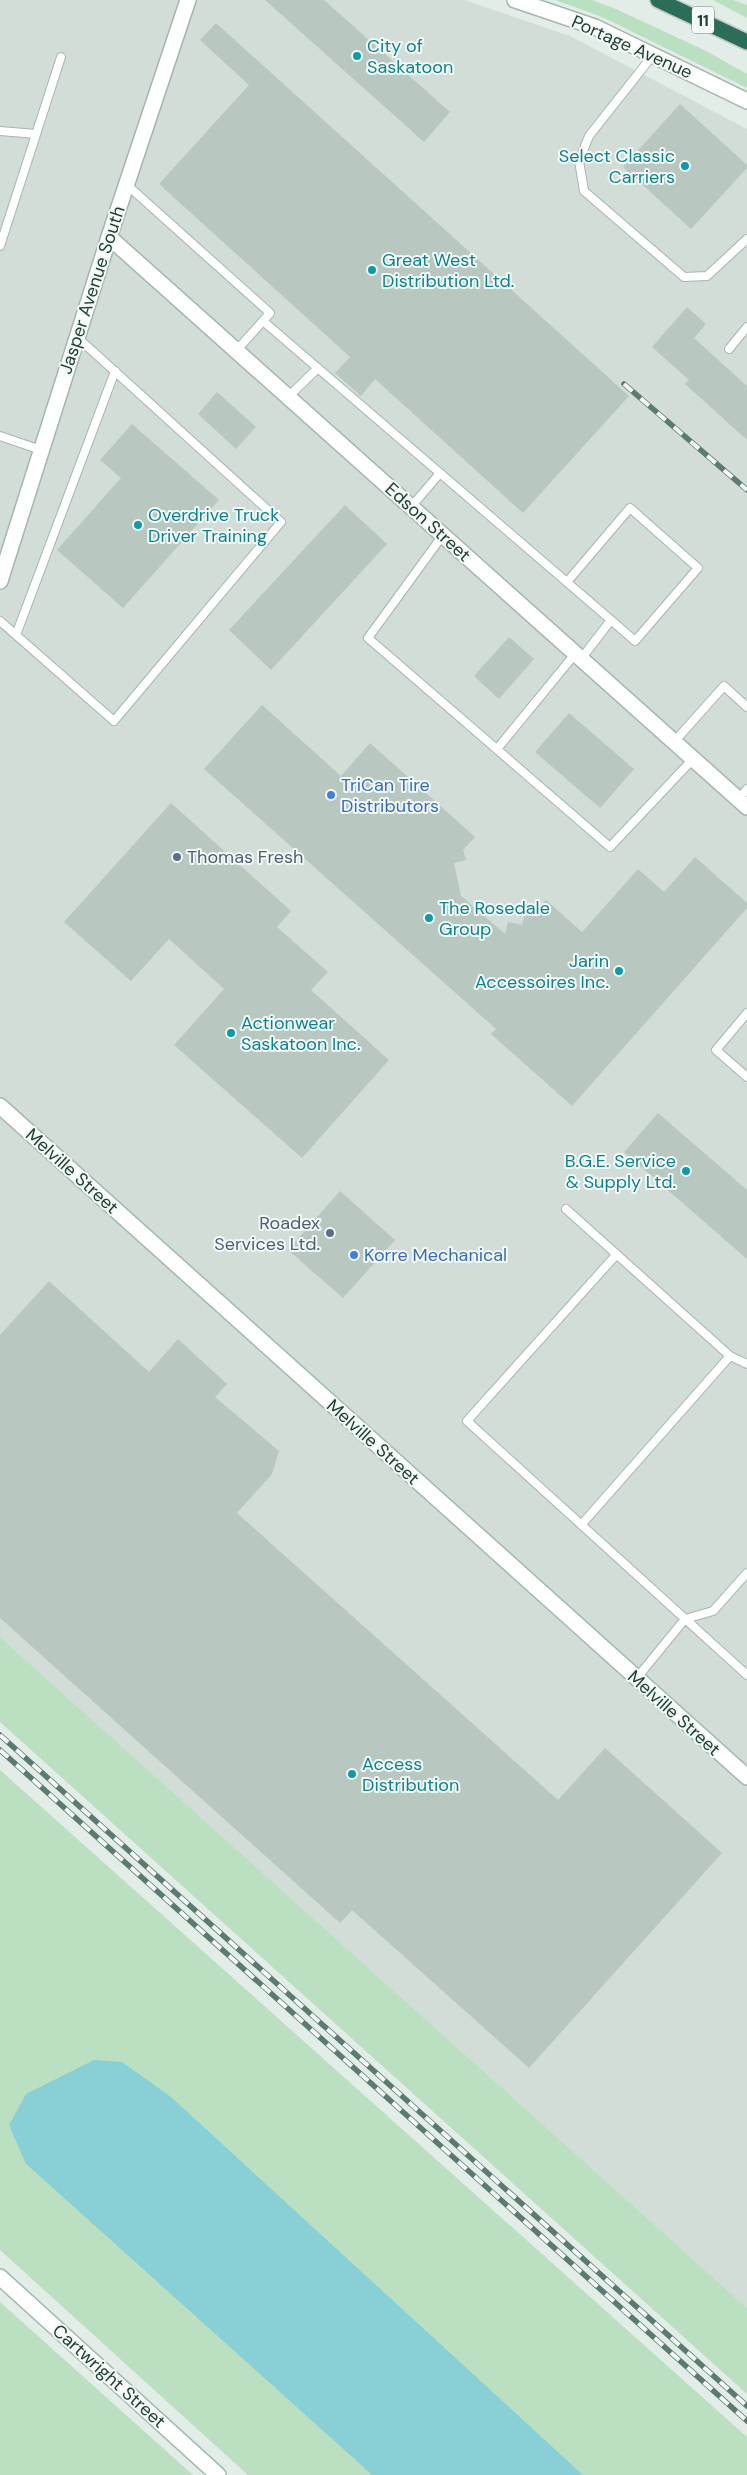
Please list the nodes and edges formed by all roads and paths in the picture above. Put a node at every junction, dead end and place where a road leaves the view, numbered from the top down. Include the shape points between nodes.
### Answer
1 (188, 0) edge
2 (515, 0) edge
3 (658, 0) edge
4 (747, 42) edge
5 (653, 55) junction
6 (61, 57) dead end
7 (747, 101) edge
8 (0, 131) edge
9 (36, 134) junction
10 (126, 184) junction
11 (109, 237) junction
12 (747, 239) edge
13 (0, 246) edge
14 (263, 321) junction
15 (747, 327) edge
16 (77, 337) junction
17 (729, 349) dead end
18 (236, 351) junction
19 (318, 368) junction
20 (115, 371) junction
21 (288, 397) junction
22 (0, 436) edge
23 (41, 450) junction
24 (440, 473) junction
25 (411, 507) junction
26 (443, 535) junction
27 (0, 581) edge
28 (567, 582) junction
29 (611, 620) junction
30 (0, 621) edge
31 (16, 635) junction
32 (578, 656) junction
33 (747, 707) edge
34 (674, 742) junction
35 (497, 749) junction
36 (693, 759) junction
37 (744, 799) edge
38 (747, 1013) edge
39 (747, 1078) edge
40 (0, 1106) edge
41 (566, 1210) dead end
42 (616, 1255) junction
43 (730, 1356) junction
44 (747, 1364) edge
45 (582, 1524) junction
46 (746, 1575) edge
47 (684, 1619) junction
48 (747, 1675) edge
49 (636, 1679) junction
50 (747, 1778) edge
51 (0, 2277) edge
52 (218, 2475) edge

1 - 10 street, Jasper Avenue South
2 - 5 street, Portage Avenue via 595,27
3 - 4 highway, 11
5 - 7 street, Portage Avenue
5 - 12 lane via 589,136 579,161 584,191 684,277 707,276
6 - 9 lane
8 - 9 lane
9 - 13 lane
10 - 11 street, Jasper Avenue South
10 - 14 lane via 270,313
11 - 16 street, Jasper Avenue South
11 - 18 street, Edson Street
14 - 18 lane
14 - 19 lane
15 - 17 lane
16 - 20 lane
16 - 23 street, Jasper Avenue South
18 - 21 street, Edson Street
19 - 21 lane
19 - 24 lane
20 - 31 lane
20 - 31 lane via 281,522 114,721
21 - 25 street, Edson Street
22 - 23 lane
23 - 27 street, Jasper Avenue South
24 - 25 lane
24 - 28 lane
25 - 26 street, Edson Street
26 - 32 street, Edson Street
26 - 35 lane via 368,638
28 - 29 lane
28 - 29 lane via 630,508 698,568 635,641
29 - 32 lane
30 - 31 lane
32 - 34 street, Edson Street
32 - 35 lane
33 - 34 lane via 724,686
34 - 36 street, Edson Street
35 - 36 lane via 610,847
36 - 37 street, Edson Street
38 - 39 lane via 716,1050
40 - 49 street, Melville Street
41 - 42 lane
42 - 43 lane
42 - 45 lane via 467,1422
43 - 44 lane
43 - 45 lane
45 - 47 lane
46 - 47 lane via 713,1611
47 - 48 lane
47 - 49 lane
49 - 50 street, Melville Street
51 - 52 street, Cartwright Street

